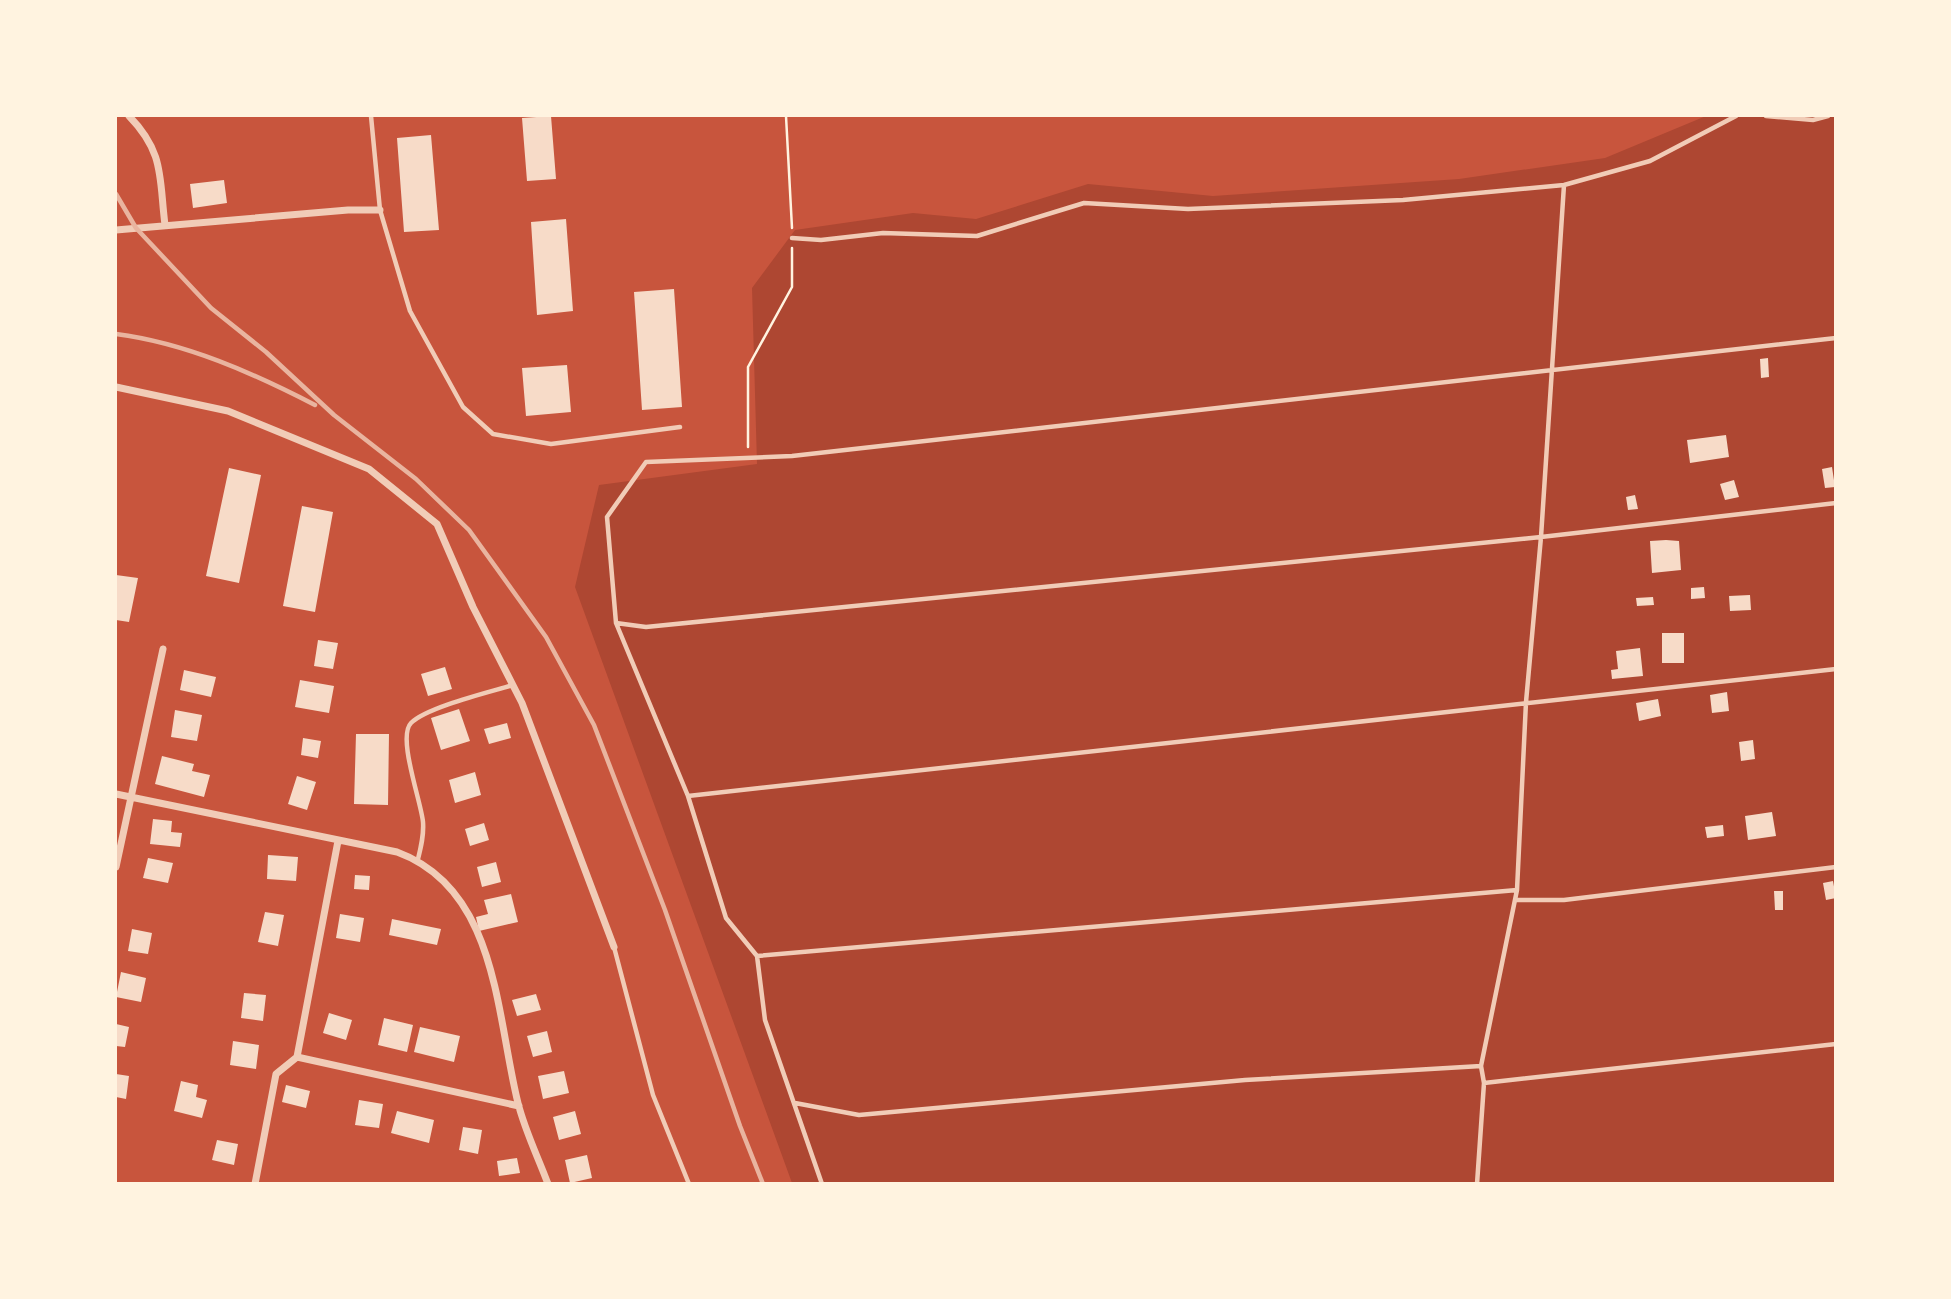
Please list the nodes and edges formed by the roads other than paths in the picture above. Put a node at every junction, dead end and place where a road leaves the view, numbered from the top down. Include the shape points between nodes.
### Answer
1 (129, 116) edge
2 (372, 116) edge
3 (1736, 116) edge
4 (1766, 116) edge
5 (1828, 116) edge
6 (1564, 186) junction
7 (380, 210) junction
8 (165, 225) junction
9 (116, 230) edge
10 (792, 238) road end
11 (1836, 338) edge
12 (1552, 369) junction
13 (116, 387) edge
14 (680, 427) dead end
15 (1836, 503) edge
16 (1541, 537) junction
17 (616, 622) junction
18 (163, 649) dead end
19 (1836, 669) edge
20 (513, 685) junction
21 (1526, 702) junction
22 (116, 794) edge
23 (688, 796) junction
24 (130, 797) junction
25 (338, 841) junction
26 (418, 859) junction
27 (116, 867) edge
28 (1836, 867) edge
29 (1517, 890) junction
30 (1516, 900) junction
31 (614, 947) joint
32 (757, 956) junction
33 (1836, 1044) edge
34 (297, 1057) junction
35 (1481, 1066) junction
36 (1484, 1083) junction
37 (795, 1103) junction
38 (519, 1106) junction
39 (255, 1184) edge
40 (548, 1184) edge
41 (689, 1184) edge
42 (822, 1184) edge
43 (1477, 1184) edge

1 - 8 street via 155,150
2 - 7 lane
3 - 6 lane via 1650,161
4 - 5 lane via 1813,120
6 - 10 lane via 1403,200 1188,209 1084,203 977,236 883,233 821,240
6 - 12 lane
7 - 8 street
7 - 14 lane via 410,311 463,407 493,435 551,444
8 - 9 street
11 - 12 lane
12 - 16 lane
12 - 17 lane via 792,456 646,462 607,517
13 - 20 street via 228,411 369,470 437,524
15 - 16 lane
16 - 17 lane via 646,627
16 - 21 lane
17 - 23 lane
18 - 24 street
19 - 21 lane
20 - 26 lane via 424,714 410,723 405,733 423,822
20 - 31 street
21 - 23 lane
21 - 29 lane
22 - 24 street
23 - 32 lane via 726,918
24 - 25 street
24 - 27 street
25 - 26 street
25 - 34 street
26 - 38 street via 464,903 478,933 490,964
28 - 30 lane via 1564,900
29 - 30 lane
29 - 32 lane
30 - 35 lane
31 - 41 lane via 653,1095
32 - 37 lane via 765,1020
33 - 36 lane
34 - 38 street
34 - 39 street via 276,1074
35 - 36 lane
35 - 37 lane via 1245,1080 859,1115
36 - 43 lane
37 - 42 lane
38 - 40 street

